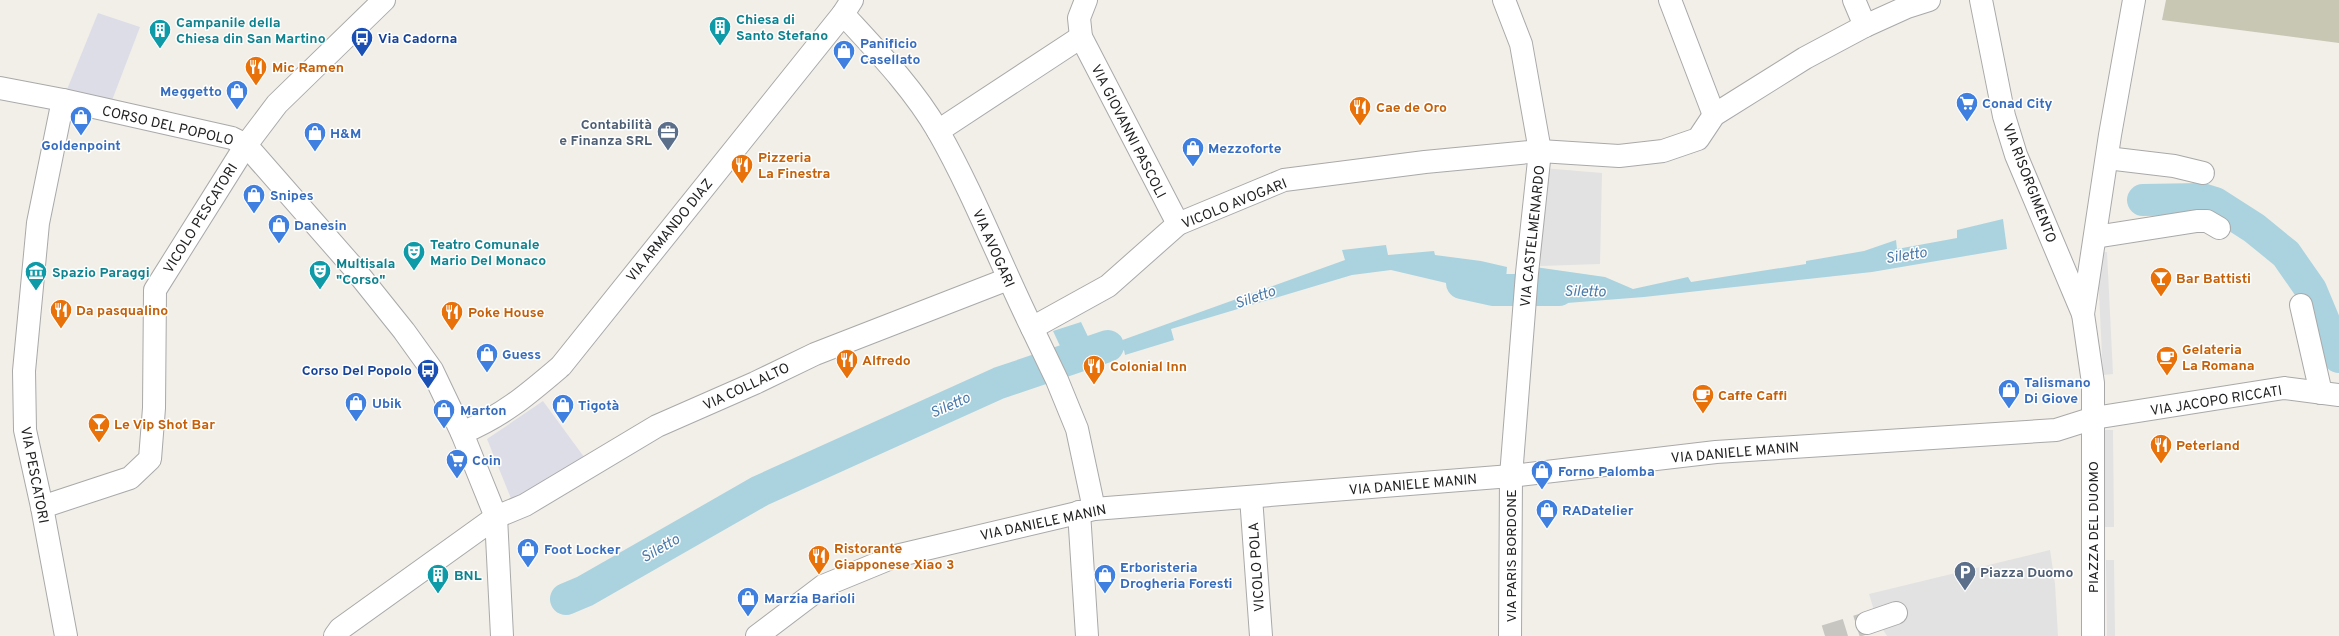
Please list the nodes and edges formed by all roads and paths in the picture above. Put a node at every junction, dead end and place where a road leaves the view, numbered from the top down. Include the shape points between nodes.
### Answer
1 (384, 0) edge
2 (1086, 0) edge
3 (1670, 0) edge
4 (1854, 0) edge
5 (1929, 0) edge
6 (1981, 0) edge
7 (2134, 0) edge
8 (1506, 1) edge
9 (848, 7) edge
10 (1865, 26) junction
11 (1081, 37) junction
12 (0, 88) edge
13 (63, 100) junction
14 (1714, 115) junction
15 (938, 131) junction
16 (246, 145) junction
17 (1540, 151) junction
18 (2106, 158) junction
19 (2203, 173) dead end
20 (1178, 224) junction
21 (2219, 228) dead end
22 (2095, 237) junction
23 (1008, 279) junction
24 (2301, 305) dead end
25 (2083, 314) junction
26 (1035, 334) junction
27 (2330, 394) edge
28 (2094, 418) junction
29 (462, 432) junction
30 (1511, 476) junction
31 (1251, 497) junction
32 (42, 507) junction
33 (1086, 510) junction
34 (496, 517) junction
35 (1896, 613) dead end
36 (1867, 624) tunnel mouth
37 (768, 634) edge
38 (66, 636) edge
39 (335, 636) edge
40 (502, 636) edge
41 (1087, 636) edge
42 (1261, 636) edge
43 (1510, 636) edge
44 (2093, 636) edge

1 - 16 street, VICOLO PESCATORI via 277,104
2 - 11 street, VIA GIOVANNI PASCOLI via 1079,18
3 - 14 street
4 - 10 street
5 - 10 street
6 - 25 street, VIA RISORGIMENTO via 2004,116 2016,155
7 - 18 street
8 - 17 street, VIA CASTELMENARDO via 1521,44
9 - 15 street, VIA AVOGARI
9 - 29 street, VIA ARMANDO DIAZ via 561,366 522,399 490,420
10 - 14 street via 1805,58
11 - 15 street
11 - 20 street, VIA GIOVANNI PASCOLI
12 - 13 street, CORSO DEL POPOLO
13 - 16 street, CORSO DEL POPOLO via 232,138
13 - 32 street, VIA PESCATORI via 38,223 24,371 25,430
14 - 17 street, VICOLO AVOGARI via 1698,139 1663,151 1619,156
15 - 23 street, VIA AVOGARI
16 - 29 street, CORSO DEL POPOLO via 352,266 404,331 432,370
16 - 32 street, VICOLO PESCATORI via 155,290 154,408 150,459 130,478
17 - 20 street, VICOLO AVOGARI via 1425,162 1284,180
17 - 30 street, VIA CASTELMENARDO via 1527,273
18 - 19 street via 2174,166
18 - 22 street
20 - 26 street, VICOLO AVOGARI via 1108,286
21 - 22 street via 2207,221 2197,221
22 - 25 street
23 - 26 street, VIA AVOGARI
23 - 34 street, VIA COLLALTO via 815,354 755,384 657,426 525,505
24 - 27 street
25 - 28 street, PIAZZA DEL DUOMO via 2093,383
26 - 33 street, VIA AVOGARI via 1058,380 1077,429
27 - 28 street, VIA JACOPO RICCATI via 2284,388
28 - 30 street, VIA DANIELE MANIN via 2056,430 1716,452
28 - 44 street, PIAZZA DEL DUOMO
29 - 34 street, CORSO DEL POPOLO
30 - 31 street, VIA DANIELE MANIN
30 - 43 street, VIA PARIS BORDONE
31 - 33 street, VIA DANIELE MANIN
31 - 42 street, VICOLO POLA
32 - 38 street, VIA PESCATORI
33 - 37 street, VIA DANIELE MANIN via 896,556 822,586 791,609
33 - 41 street, VIA AVOGARI
34 - 39 street, VIA COLLALTO via 340,629
34 - 40 street, CORSO DEL POPOLO
35 - 36 street

